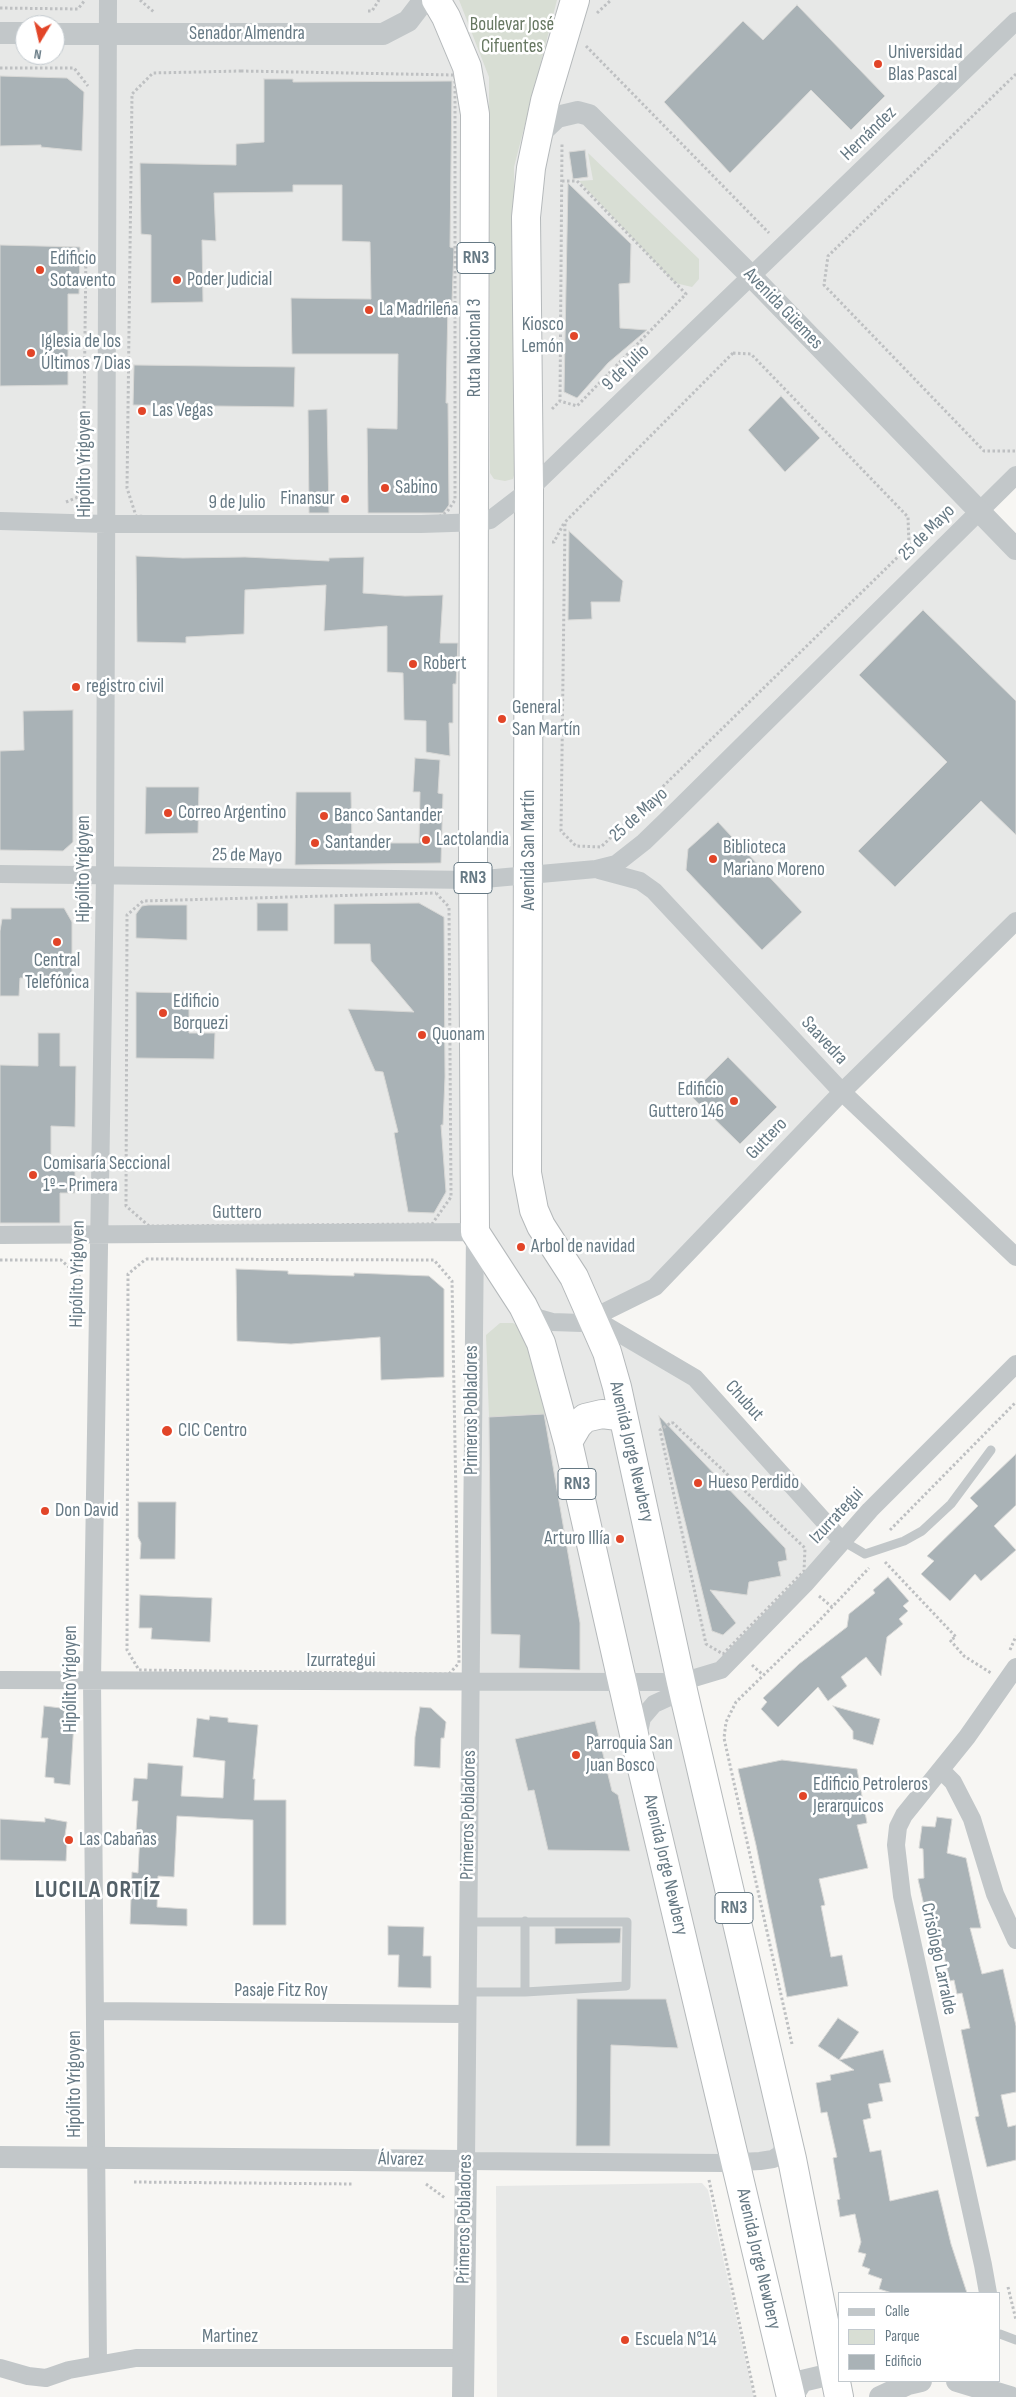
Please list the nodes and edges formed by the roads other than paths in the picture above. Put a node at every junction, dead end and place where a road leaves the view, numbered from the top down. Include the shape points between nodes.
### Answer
1 (108, 0) edge
2 (424, 0) edge
3 (436, 0) edge
4 (575, 0) edge
5 (1016, 21) edge
6 (0, 33) edge
7 (15, 33) edge
8 (65, 34) edge
9 (107, 34) junction
10 (538, 135) junction
11 (752, 277) junction
12 (1016, 475) edge
13 (529, 490) junction
14 (979, 511) junction
15 (0, 521) edge
16 (474, 523) junction
17 (106, 524) junction
18 (1016, 549) edge
19 (596, 869) junction
20 (0, 874) edge
21 (530, 875) junction
22 (105, 876) junction
23 (473, 880) junction
24 (1016, 921) edge
25 (842, 1092) junction
26 (534, 1210) joint
27 (475, 1232) junction
28 (100, 1234) junction
29 (0, 1235) edge
30 (1016, 1257) edge
31 (523, 1306) junction
32 (593, 1318) junction
33 (1016, 1364) edge
34 (624, 1421) junction
35 (568, 1442) junction
36 (991, 1450) dead end
37 (841, 1540) junction
38 (1016, 1667) edge
39 (0, 1680) edge
40 (92, 1680) junction
41 (623, 1682) junction
42 (681, 1682) junction
43 (471, 1683) junction
44 (638, 1752) junction
45 (941, 1770) junction
46 (525, 1921) junction
47 (468, 1922) junction
48 (1016, 1940) edge
49 (467, 1992) junction
50 (525, 1992) junction
51 (96, 2011) junction
52 (466, 2014) junction
53 (786, 2135) junction
54 (0, 2157) edge
55 (96, 2157) junction
56 (466, 2161) junction
57 (735, 2163) junction
58 (988, 2292) edge
59 (818, 2295) junction
60 (838, 2314) edge
61 (1001, 2334) edge
62 (1016, 2340) edge
63 (463, 2358) junction
64 (98, 2364) junction
65 (0, 2368) edge
66 (838, 2381) edge
67 (917, 2382) edge
68 (961, 2382) edge
69 (463, 2397) edge
70 (791, 2397) edge
71 (880, 2397) edge
72 (1010, 2397) edge

1 - 9 street, Hipólito Yrigoyen
2 - 9 street, Senador Almendra via 408,21 383,34
3 - 16 highway, Ruta Nacional 3 / RN3 via 467,67 475,114
4 - 10 highway, RN3 via 550,78
5 - 11 street, Hernández
6 - 7 street
8 - 9 street, Senador Almendra
9 - 17 street, Hipólito Yrigoyen
10 - 11 street, Avenida Güemes via 556,117 578,112 589,115
10 - 13 highway, RN3 via 526,216
11 - 13 street, 9 de Julio
11 - 14 street, Avenida Güemes
12 - 14 street, 25 de Mayo
13 - 16 street, 9 de Julio via 498,516
13 - 21 highway, Avenida San Martín / RN3
14 - 18 street, Avenida Güemes
14 - 19 street, 25 de Mayo via 644,842 616,864
15 - 17 street, 9 de Julio
16 - 17 street, 9 de Julio
16 - 23 highway, RN3
17 - 22 street, Hipólito Yrigoyen
19 - 21 street, 25 de Mayo
19 - 25 street, Saavedra via 640,881 654,891
20 - 22 street, 25 de Mayo
21 - 23 street, 25 de Mayo
21 - 26 highway, Avenida San Martín / RN3 via 527,1173
22 - 23 street, 25 de Mayo
22 - 28 street, Hipólito Yrigoyen
23 - 27 highway, RN3
24 - 25 street, Guttero
25 - 30 street, Saavedra
25 - 32 street, Guttero via 655,1287
26 - 32 highway, Avenida Jorge Newbery / RN3 via 574,1277
27 - 28 street, Guttero
27 - 31 highway, Avenida Jorge Newbery / RN3
27 - 43 street, Primeros Pobladores
28 - 29 street, Guttero
28 - 40 street, Hipólito Yrigoyen
31 - 32 street, Guttero via 538,1318 552,1322 582,1323
31 - 35 highway, Avenida Jorge Newbery / RN3 via 541,1343
32 - 34 highway, Avenida Jorge Newbery / RN3 via 607,1352
32 - 37 street, Chubut via 695,1378
33 - 37 street, Izurrategui
34 - 35 highway via 618,1416 602,1414 585,1418
34 - 42 highway, Avenida Jorge Newbery / RN3
35 - 41 highway, Avenida Jorge Newbery / RN3
36 - 37 lane via 951,1504 922,1531 865,1554
37 - 42 street, Izurrategui via 805,1584 721,1670
38 - 45 street, Crisólogo Larralde
39 - 40 street, Izurrategui
40 - 43 street, Izurrategui
40 - 51 street, Hipólito Yrigoyen
41 - 42 street, Izurrategui
41 - 43 street, Izurrategui
41 - 44 highway, Avenida Jorge Newbery / RN3
42 - 44 street, Izurrategui via 642,1718
42 - 53 highway, Avenida Jorge Newbery / RN3
43 - 47 street, Primeros Pobladores
44 - 57 highway, Avenida Jorge Newbery / RN3
45 - 48 street via 953,1782 972,1818 995,1894
45 - 58 street, Crisólogo Larralde via 904,1815 898,1827 896,1845 904,1905
46 - 47 lane
46 - 50 lane
46 - 50 lane via 627,1922 626,1986
47 - 49 street, Primeros Pobladores
49 - 50 lane
49 - 52 street, Primeros Pobladores
51 - 52 street, Pasaje Fitz Roy
51 - 55 street, Hipólito Yrigoyen
52 - 56 street, Primeros Pobladores
53 - 57 street, Álvarez via 781,2154 773,2159
53 - 59 highway, Avenida Jorge Newbery / RN3
54 - 55 street, Álvarez
55 - 56 street, Álvarez
55 - 64 street, Hipólito Yrigoyen
56 - 57 street, Álvarez
56 - 63 street, Primeros Pobladores
57 - 70 highway, Avenida Jorge Newbery / RN3
59 - 60 highway
59 - 66 highway, RN3
61 - 62 lane
63 - 64 street, Martinez via 136,2358
63 - 69 street, Primeros Pobladores
64 - 65 street, Martinez via 46,2378
66 - 70 street via 802,2381
67 - 71 street
68 - 72 street

